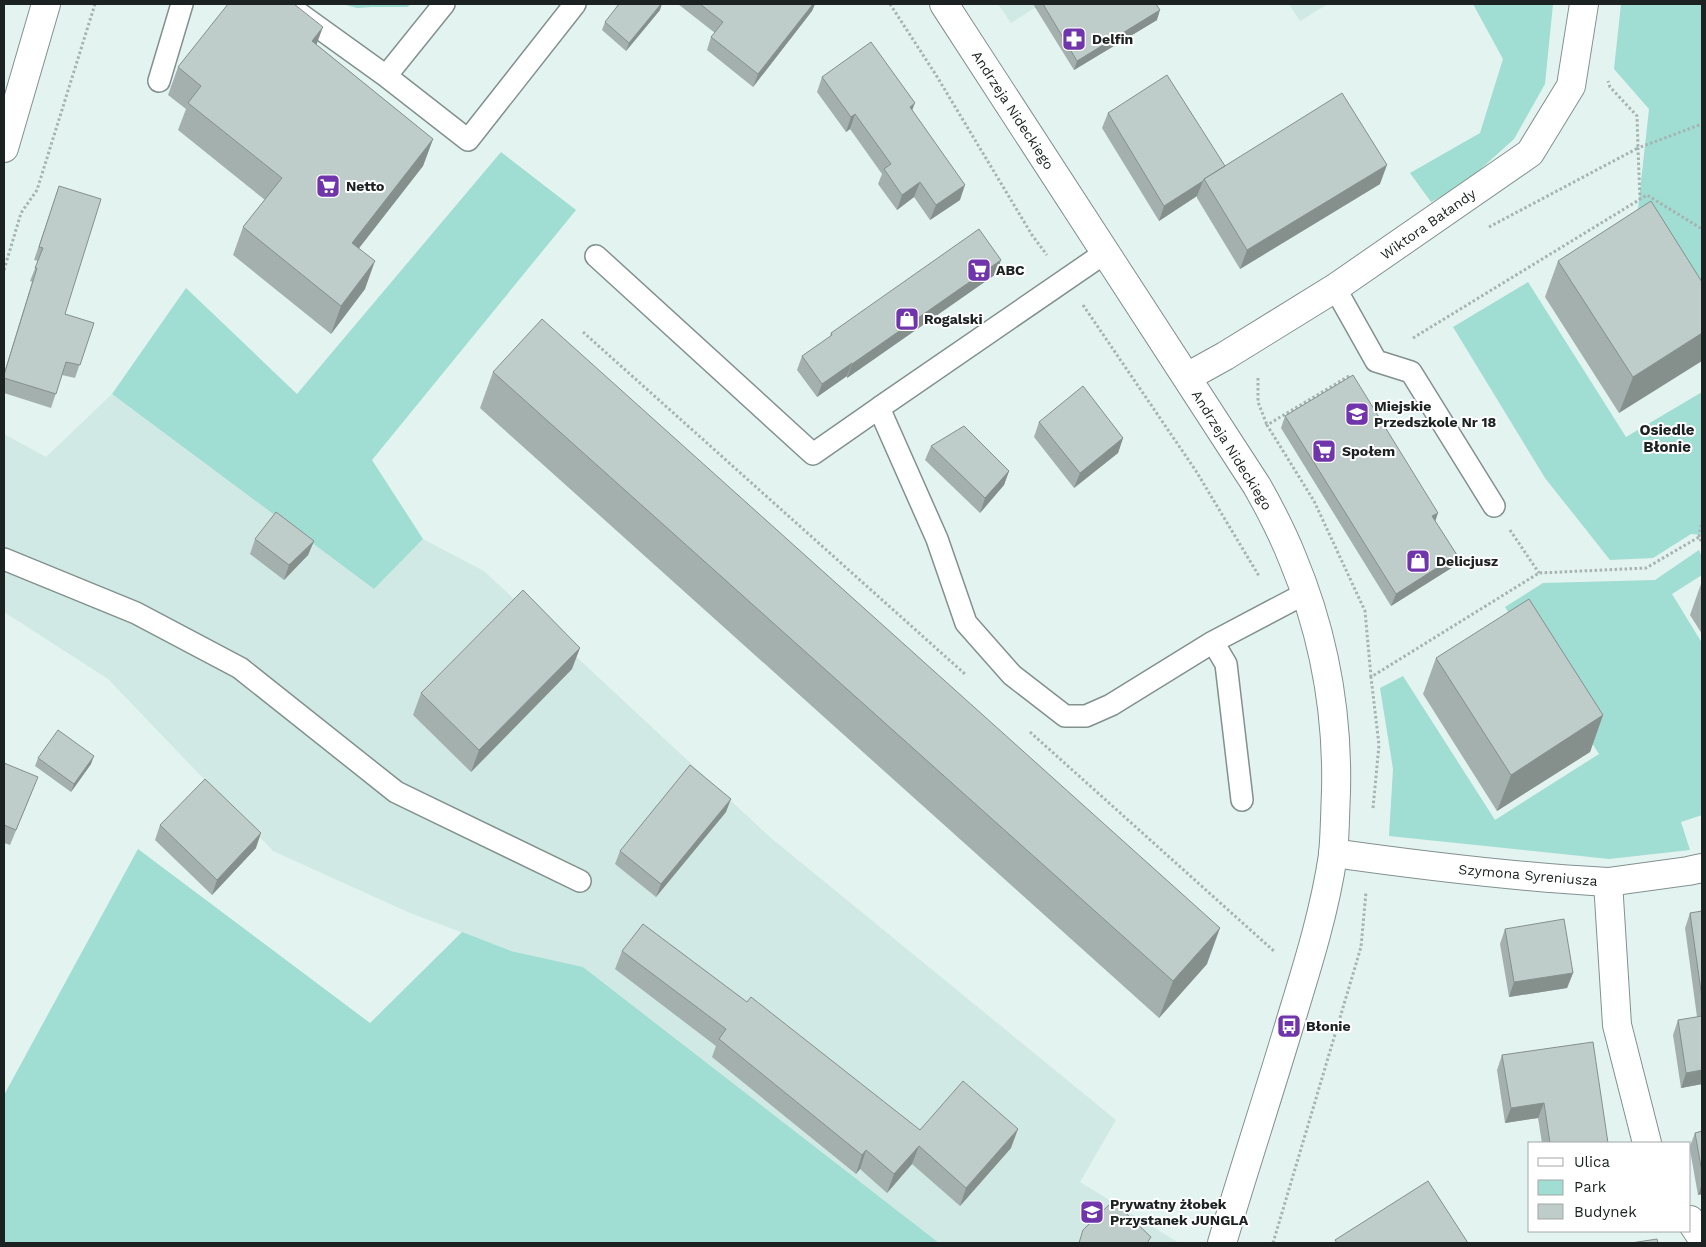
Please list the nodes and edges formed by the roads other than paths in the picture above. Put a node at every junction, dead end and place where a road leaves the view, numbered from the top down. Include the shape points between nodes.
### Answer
1 (46, 4) edge
2 (182, 4) edge
3 (286, 4) edge
4 (444, 4) edge
5 (575, 4) edge
6 (944, 4) edge
7 (1584, 4) edge
8 (386, 76) junction
9 (159, 81) dead end
10 (4, 148) edge
11 (1106, 252) junction
12 (596, 256) dead end
13 (1335, 288) junction
14 (1187, 377) junction
15 (879, 408) junction
16 (1493, 504) road end
17 (4, 559) edge
18 (1306, 593) junction
19 (1213, 642) junction
20 (1242, 800) dead end
21 (1333, 853) junction
22 (1702, 868) edge
23 (580, 881) dead end
24 (1608, 882) junction
25 (1647, 1142) edge
26 (1691, 1222) edge
27 (1702, 1238) edge
28 (1222, 1243) edge

1 - 10 street
2 - 9 lane
3 - 8 lane
4 - 8 lane
5 - 8 lane via 468,140
6 - 11 street, Andrzeja Nideckiego
7 - 13 street, Wiktora Bałandy via 1571,86 1530,153
11 - 14 street, Andrzeja Nideckiego
11 - 15 lane
12 - 15 lane via 813,454
13 - 14 street, Wiktora Bałandy
13 - 16 lane via 1376,360 1411,372
14 - 18 street, Andrzeja Nideckiego via 1257,486 1282,533
15 - 19 lane via 937,539 966,623 1012,675 1065,716 1086,716 1111,705
17 - 23 lane via 136,613 240,668 396,792
18 - 19 lane
18 - 21 street, Andrzeja Nideckiego via 1322,648 1334,730
19 - 20 lane via 1226,664
21 - 24 street, Szymona Syreniusza via 1532,878
21 - 28 street, Andrzeja Nideckiego via 1315,938
22 - 24 street
24 - 25 street, Szymona Syreniusza via 1617,1025
26 - 27 street

